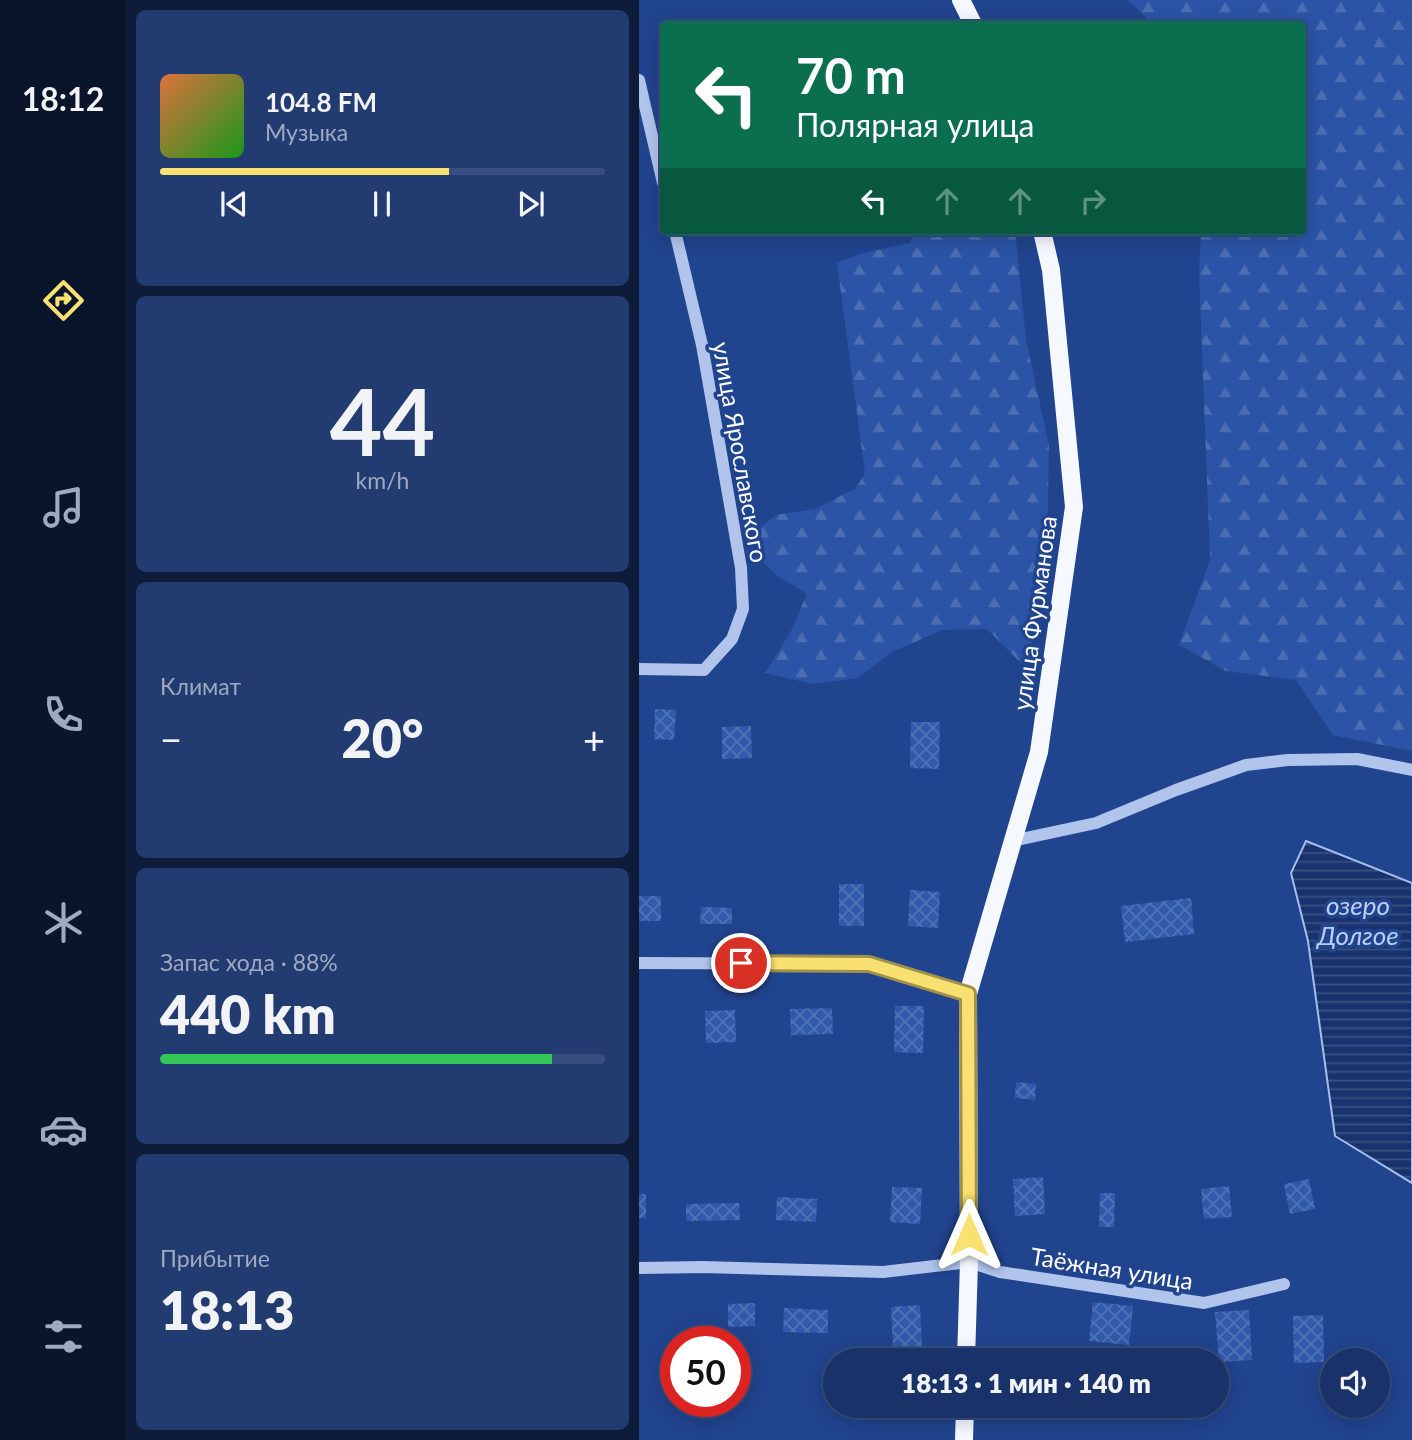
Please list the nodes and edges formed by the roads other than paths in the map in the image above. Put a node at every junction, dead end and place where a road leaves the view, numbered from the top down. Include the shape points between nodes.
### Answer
1 (961, 0) edge
2 (972, 21) edge
3 (639, 80) edge
4 (660, 170) edge
5 (676, 235) edge
6 (1043, 235) edge
7 (639, 669) edge
8 (1412, 770) edge
9 (1012, 841) junction
10 (639, 963) edge
11 (968, 994) junction
12 (969, 1262) junction
13 (639, 1268) edge
14 (1284, 1284) dead end
15 (966, 1348) edge
16 (965, 1418) edge
17 (964, 1440) edge

1 - 2 main road
3 - 4 street
5 - 7 street, улица Ярославского via 702,345 741,568 743,609 732,639 704,670
6 - 9 main road, улица Фурманова via 1051,270 1074,507 1039,752
8 - 9 street via 1357,759 1246,765 1096,822
9 - 11 main road, улица Фурманова
10 - 11 street via 869,964
11 - 12 main road, улица Фурманова
12 - 13 street, Таёжная улица via 883,1272
12 - 14 street, Таёжная улица via 1000,1272 1204,1303
12 - 15 main road, улица Фурманова
16 - 17 main road

